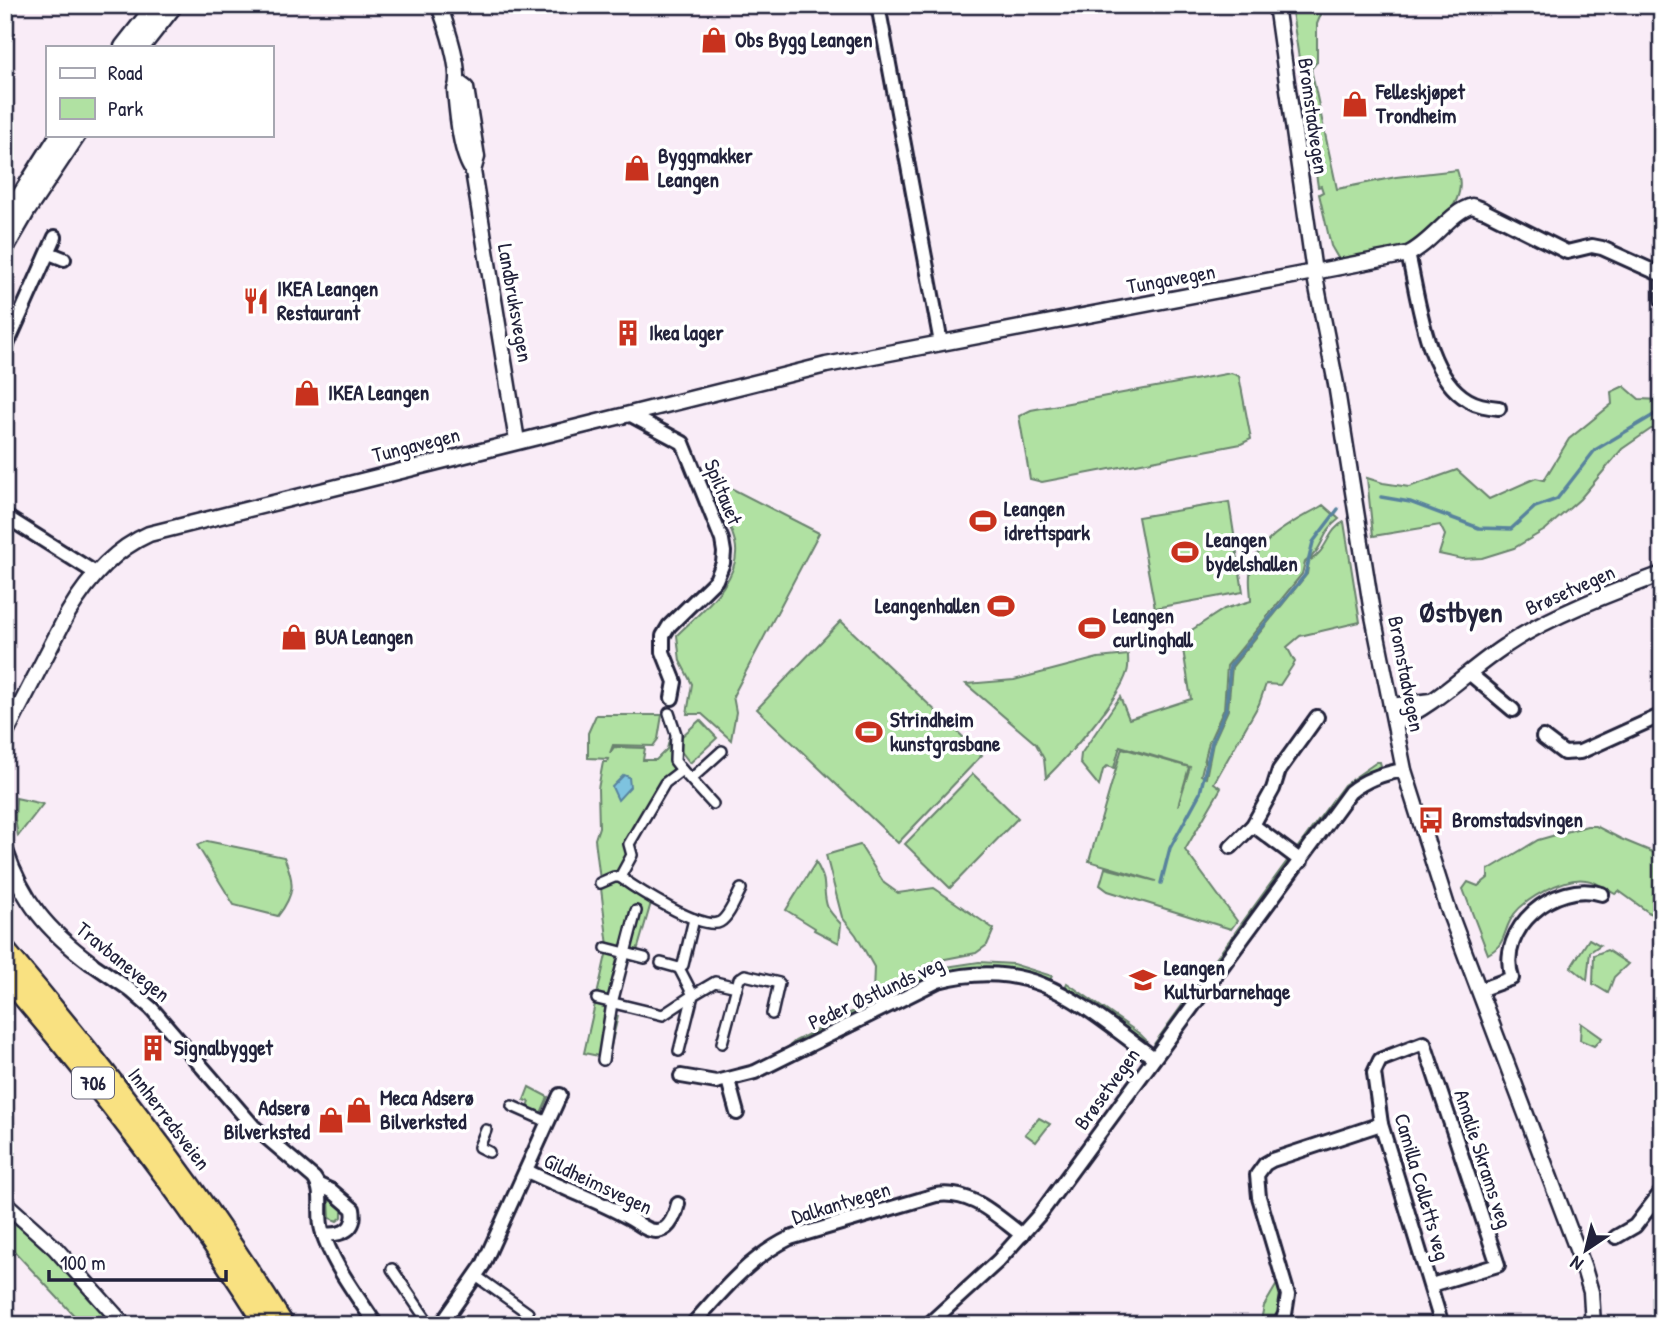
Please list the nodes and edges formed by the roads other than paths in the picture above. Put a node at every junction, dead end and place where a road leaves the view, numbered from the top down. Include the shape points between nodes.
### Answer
1 (156, 5) edge
2 (174, 5) edge
3 (439, 5) edge
4 (878, 5) edge
5 (1276, 5) edge
6 (125, 46) edge
7 (142, 46) edge
8 (58, 136) edge
9 (76, 136) edge
10 (1483, 210) joint
11 (5, 220) edge
12 (55, 237) dead end
13 (5, 248) edge
14 (49, 253) junction
15 (1408, 254) junction
16 (64, 259) dead end
17 (1314, 272) junction
18 (1662, 275) edge
19 (1662, 282) edge
20 (1662, 300) edge
21 (941, 343) junction
22 (5, 349) edge
23 (1500, 408) dead end
24 (629, 414) junction
25 (517, 441) junction
26 (5, 516) edge
27 (97, 574) junction
28 (1662, 574) edge
29 (1469, 673) junction
30 (672, 698) dead end
31 (1431, 701) junction
32 (1391, 706) junction
33 (1513, 710) dead end
34 (669, 713) dead end
35 (1662, 715) edge
36 (1318, 717) dead end
37 (1395, 723) junction
38 (5, 735) edge
39 (1543, 737) dead end
40 (722, 751) dead end
41 (682, 769) junction
42 (1404, 770) junction
43 (691, 779) junction
44 (713, 804) dead end
45 (1253, 825) junction
46 (1231, 847) dead end
47 (5, 849) edge
48 (1301, 861) junction
49 (620, 877) junction
50 (600, 883) dead end
51 (741, 889) dead end
52 (1602, 894) dead end
53 (636, 911) dead end
54 (694, 919) junction
55 (5, 948) edge
56 (606, 948) dead end
57 (625, 953) junction
58 (645, 958) dead end
59 (91, 962) joint
60 (661, 963) dead end
61 (679, 968) junction
62 (13, 972) edge
63 (737, 987) junction
64 (1479, 990) junction
65 (693, 995) junction
66 (597, 999) dead end
67 (612, 1003) junction
68 (772, 1014) dead end
69 (722, 1043) dead end
70 (680, 1051) dead end
71 (1154, 1058) junction
72 (603, 1060) dead end
73 (1380, 1060) joint
74 (681, 1076) dead end
75 (728, 1080) junction
76 (560, 1096) dead end
77 (512, 1106) dead end
78 (737, 1113) dead end
79 (548, 1122) junction
80 (1381, 1124) junction
81 (486, 1130) dead end
82 (489, 1152) dead end
83 (527, 1171) junction
84 (319, 1185) junction
85 (1662, 1191) edge
86 (5, 1203) edge
87 (678, 1204) dead end
88 (323, 1234) junction
89 (1022, 1235) junction
90 (1616, 1237) dead end
91 (392, 1269) dead end
92 (476, 1276) junction
93 (1430, 1285) junction
94 (528, 1313) dead end
95 (124, 1325) edge
96 (266, 1325) edge
97 (284, 1325) edge
98 (376, 1325) edge
99 (430, 1325) edge
100 (441, 1325) edge
101 (692, 1325) edge
102 (928, 1325) edge
103 (1280, 1325) edge
104 (1442, 1325) edge
105 (1593, 1325) edge

1 - 6 main road
2 - 7 main road
3 - 25 street, Landbruksvegen via 458,82 456,102 467,163 473,170
4 - 21 street
5 - 17 street, Bromstadvegen
8 - 11 main road
9 - 13 main road
10 - 15 street, Tungavegen via 1472,206 1461,210 1433,238
10 - 18 street, Tungavegen via 1567,252 1602,248
12 - 14 street
14 - 16 street
14 - 22 street
15 - 17 street, Tungavegen
15 - 23 street via 1433,354 1443,376 1466,400
17 - 21 street, Tungavegen
17 - 32 street, Bromstadvegen
19 - 20 street
21 - 24 street, Tungavegen via 827,365
24 - 25 street, Tungavegen
24 - 30 street, Spiltauet via 683,443 724,552 716,579 663,636 663,652 675,682
25 - 27 street, Tungavegen via 149,534 119,552
26 - 27 street
27 - 38 street, Tungavegen via 68,613
28 - 29 street, Brøsetvegen via 1523,635
29 - 31 street, Brøsetvegen
29 - 33 street
31 - 32 street, Brøsetvegen
31 - 37 street, Brøsetvegen
32 - 37 street, Bromstadvegen
34 - 41 street via 676,734 676,761
35 - 39 street via 1580,752 1564,754
36 - 45 street via 1279,770
37 - 42 street, Bromstadvegen
40 - 43 street
41 - 43 street
41 - 49 street via 666,783 629,844 632,855
42 - 48 street, Brøsetvegen via 1387,772 1350,792
42 - 64 street, Bromstadvegen
43 - 44 street
45 - 46 street
45 - 48 street
47 - 59 street, Travbanevegen via 18,882 41,919
48 - 71 street, Brøsetvegen
49 - 50 street
49 - 54 street
51 - 54 street via 722,922
52 - 64 street via 1574,891 1534,911 1522,922 1508,957 1511,978
53 - 57 street
54 - 61 street
55 - 62 highway, 706
56 - 57 street
57 - 58 street
57 - 67 street
59 - 84 street, Travbanevegen via 152,1009 253,1126
60 - 61 street
61 - 65 street
62 - 96 highway, Innherredsveien / 706 via 177,1192
62 - 97 highway, Innherredsveien / 706 via 99,1064 183,1174
63 - 65 street via 715,982
63 - 68 street via 745,975 779,983
63 - 69 street
64 - 105 street, Bromstadvegen via 1583,1265
65 - 67 street via 663,1015
65 - 70 street
66 - 67 street
67 - 72 street
71 - 75 street, Peder Østlunds veg via 1061,992 1014,976 988,973 938,981 755,1072
71 - 89 street, Brøsetvegen
73 - 80 street, Camilla Colletts veg via 1374,1073
73 - 93 street, Amalie Skrams veg via 1424,1043 1498,1265
74 - 75 street, Peder Østlunds veg
75 - 78 street
76 - 79 street, Gildheimsvegen
77 - 79 street
79 - 83 street, Gildheimsvegen
80 - 93 street, Camilla Colletts veg
80 - 103 street via 1272,1160 1257,1175 1259,1197 1288,1295
81 - 82 street via 479,1147
83 - 87 street, Gildheimsvegen via 650,1230 665,1229
83 - 92 street, Gildheimsvegen
84 - 88 street
84 - 88 street, Travbanevegen via 353,1209 355,1217 344,1233
85 - 90 street via 1635,1226
86 - 95 street via 64,1257
88 - 98 street
89 - 101 street, Dalkantvegen via 980,1203 967,1197 936,1195 775,1245 743,1269
89 - 102 street, Brøsetvegen
91 - 99 street
92 - 94 street
92 - 100 street, Gildheimsvegen
93 - 104 street, Camilla Colletts veg

